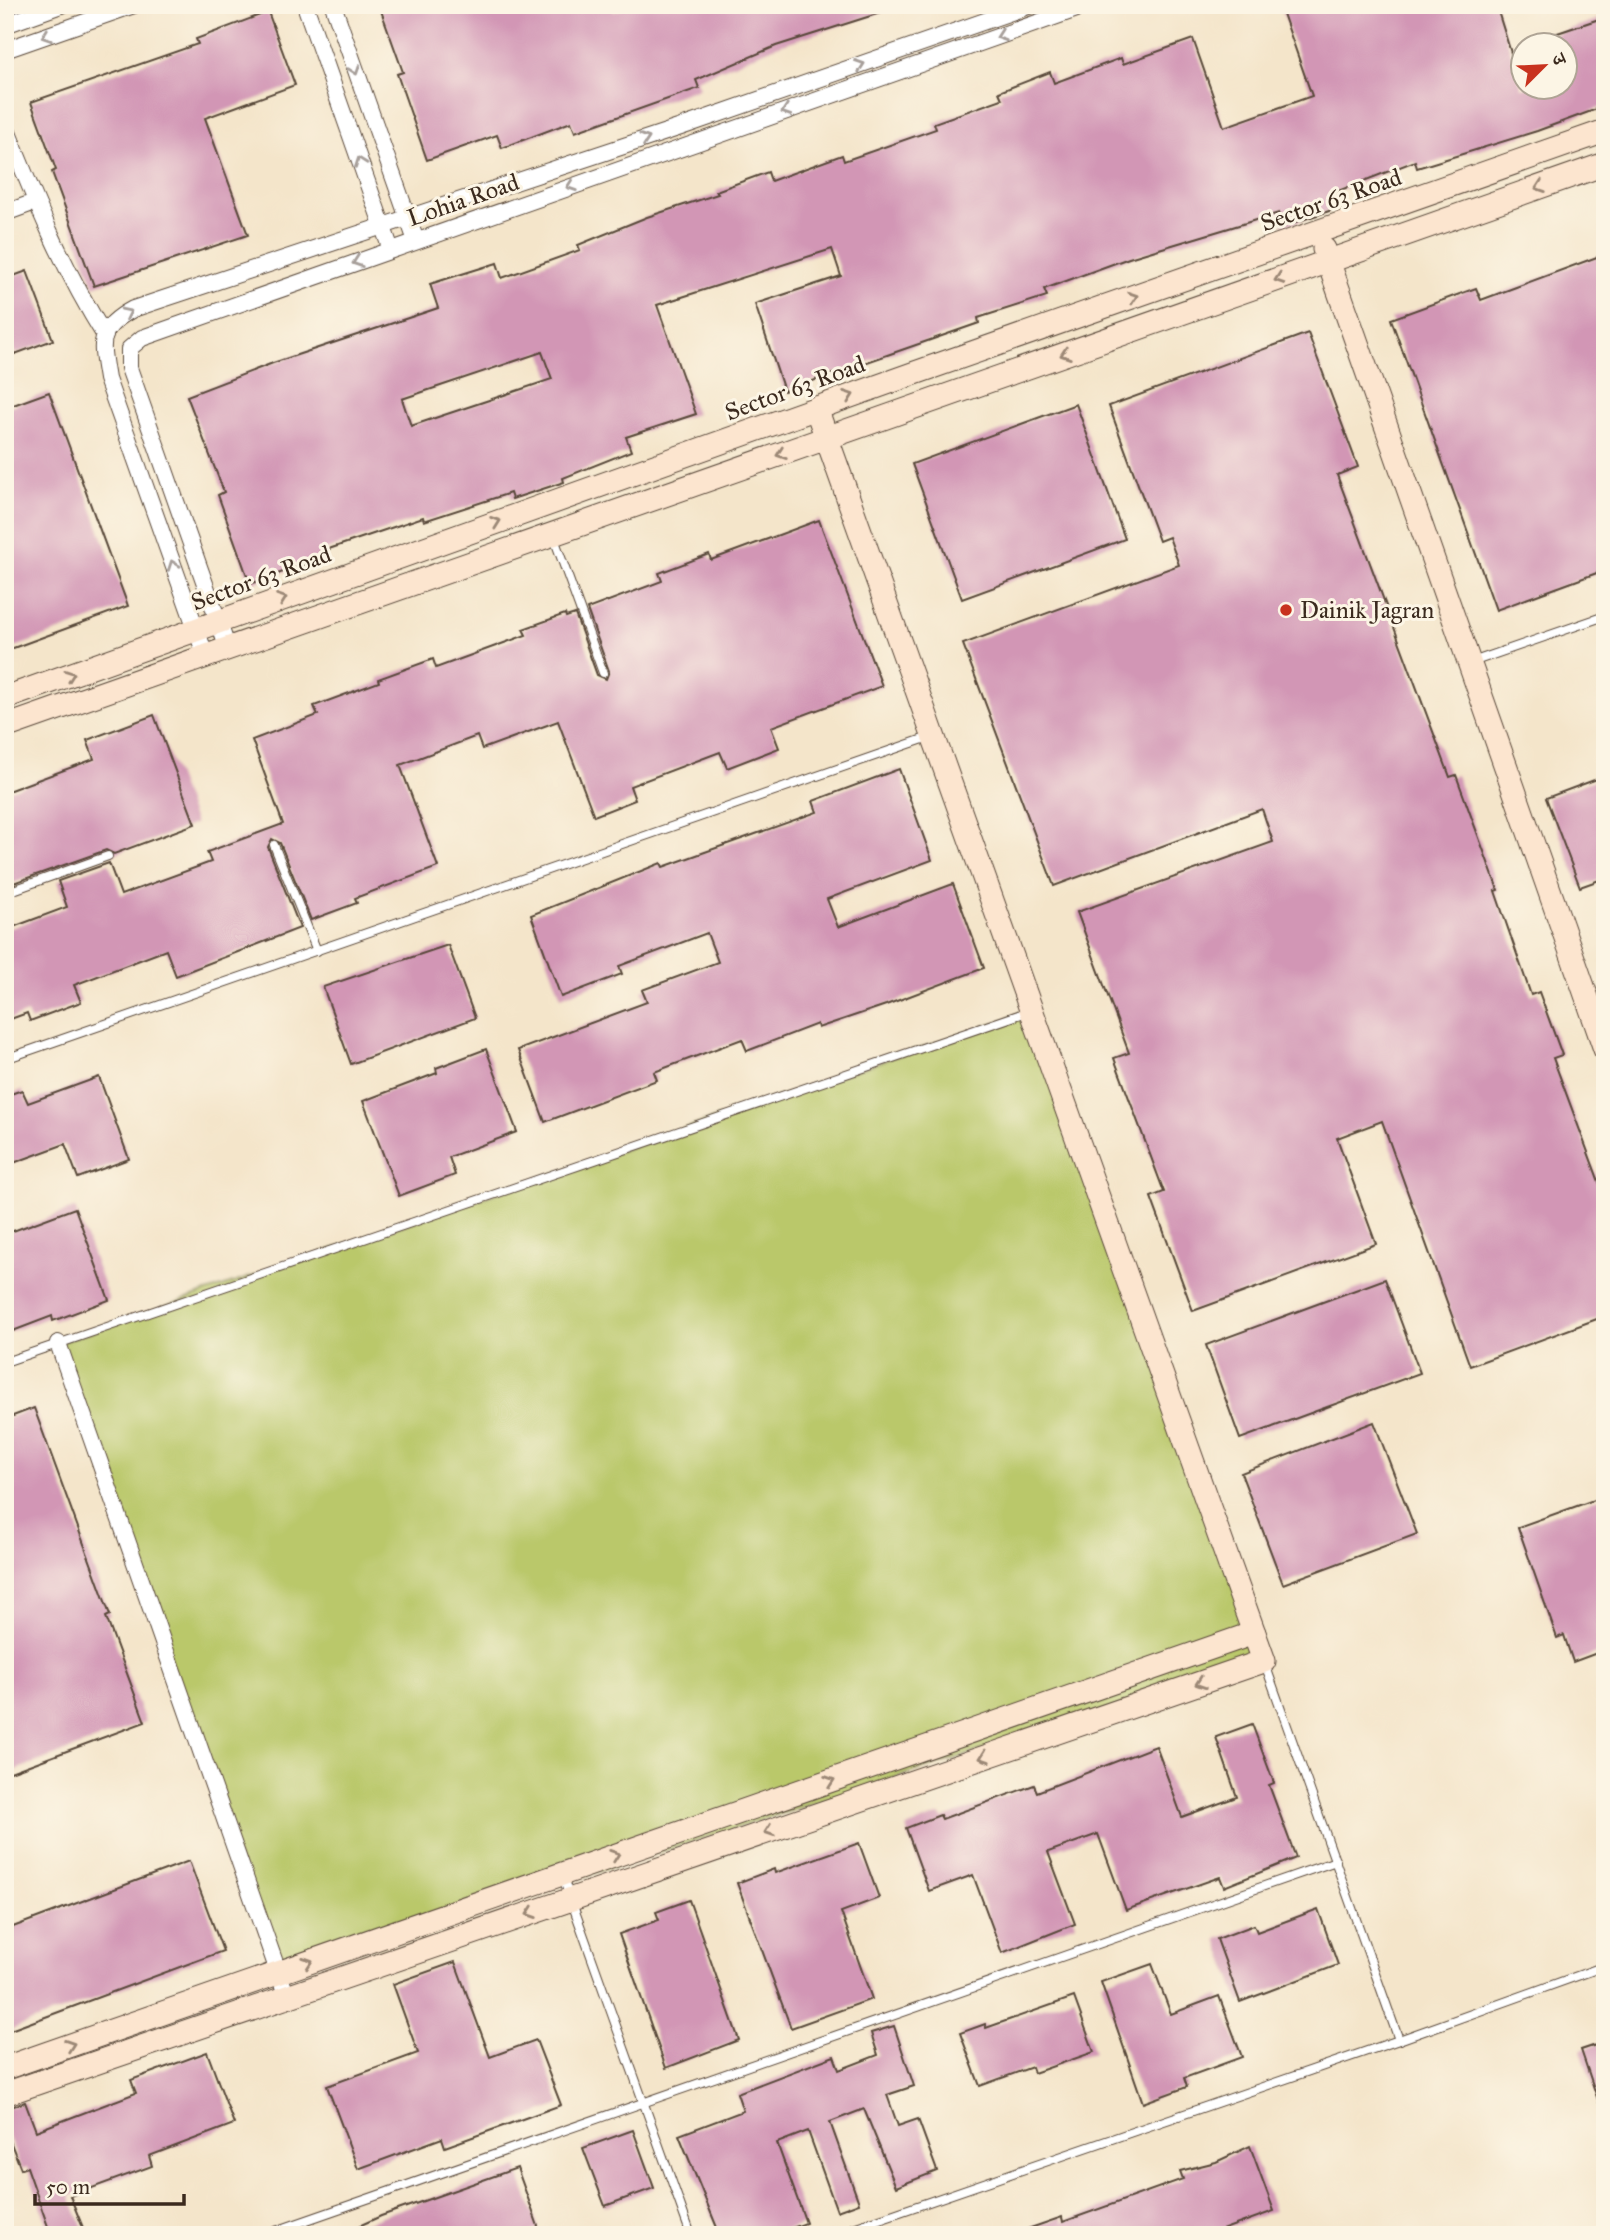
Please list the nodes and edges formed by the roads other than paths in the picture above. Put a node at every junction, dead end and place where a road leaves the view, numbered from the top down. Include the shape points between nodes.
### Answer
1 (61, 5) edge
2 (134, 5) edge
3 (305, 5) edge
4 (332, 5) edge
5 (1031, 5) edge
6 (1088, 5) edge
7 (5, 24) edge
8 (5, 50) edge
9 (5, 125) edge
10 (1605, 131) edge
11 (1605, 164) edge
12 (35, 202) junction
13 (5, 212) edge
14 (408, 218) junction
15 (383, 226) junction
16 (1318, 232) junction
17 (416, 241) junction
18 (391, 250) junction
19 (1328, 262) junction
20 (105, 336) junction
21 (816, 408) junction
22 (827, 438) junction
23 (552, 534) junction
24 (1605, 616) edge
25 (207, 626) junction
26 (217, 653) junction
27 (1470, 663) junction
28 (603, 673) dead end
29 (5, 698) edge
30 (5, 727) edge
31 (934, 735) junction
32 (274, 845) dead end
33 (108, 856) dead end
34 (5, 893) edge
35 (317, 951) junction
36 (1032, 1010) junction
37 (1605, 1049) edge
38 (5, 1059) edge
39 (58, 1343) junction
40 (5, 1362) edge
41 (1254, 1633) junction
42 (1264, 1661) junction
43 (1336, 1861) junction
44 (562, 1874) junction
45 (570, 1900) junction
46 (1605, 1966) edge
47 (278, 1973) junction
48 (287, 1997) junction
49 (1399, 2040) junction
50 (5, 2068) edge
51 (5, 2094) edge
52 (643, 2102) junction
53 (264, 2235) edge
54 (691, 2235) edge
55 (833, 2235) edge

1 - 7 street
2 -> 8 street
15 -> 3 street
4 -> 14 street
14 -> 5 street, Lohia Road
6 -> 17 street, Lohia Road
9 - 12 street
10 - 16 street, Sector 63 Road
11 -> 19 street
12 - 13 street
12 - 20 street via 78,293
14 - 15 street, Lohia Road
14 - 17 street
15 - 18 street
20 -> 15 street, Lohia Road via 112,320 133,309
16 - 19 street
21 -> 16 street, Sector 63 Road
17 - 18 street, Lohia Road
18 -> 25 street, Lohia Road via 142,338 129,349 132,379
19 -> 22 street
19 - 27 street
25 -> 20 street via 107,379 101,344
21 - 22 street
25 -> 21 street, Sector 63 Road
22 -> 23 street
22 - 31 street
23 - 26 street
23 - 28 lane
24 - 27 lane
25 - 26 street
25 - 26 street
29 -> 25 street, Sector 63 Road
26 - 30 street
27 - 37 street
31 - 35 lane
31 - 36 street
32 - 35 lane
33 - 34 lane
35 - 38 lane
36 - 39 lane
36 - 41 street
39 - 40 lane
39 - 47 street
41 - 42 street
44 -> 41 street
42 - 43 lane
42 -> 45 street
43 - 49 lane
43 - 52 lane
44 - 45 lane
47 -> 44 street
45 -> 48 street
45 - 52 lane
46 - 49 lane
47 - 48 street
50 -> 47 street
48 - 51 street
49 - 55 lane
52 - 53 lane
52 - 54 lane

